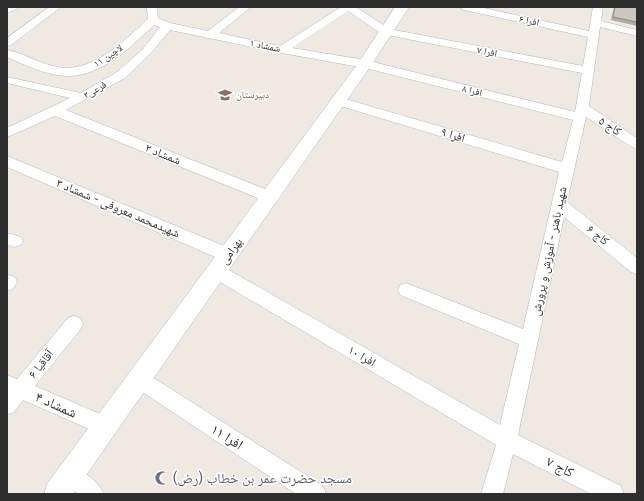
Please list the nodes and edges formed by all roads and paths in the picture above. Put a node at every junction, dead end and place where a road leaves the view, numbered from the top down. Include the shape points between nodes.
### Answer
1 (13, 7) edge
2 (56, 7) edge
3 (152, 7) edge
4 (246, 7) edge
5 (349, 7) edge
6 (402, 7) edge
7 (464, 7) edge
8 (598, 7) edge
9 (7, 10) edge
10 (153, 20) junction
11 (166, 26) junction
12 (595, 29) junction
13 (386, 32) junction
14 (637, 33) edge
15 (210, 35) junction
16 (7, 43) edge
17 (282, 50) junction
18 (7, 53) edge
19 (31, 63) junction
20 (365, 64) junction
21 (588, 72) junction
22 (8, 81) edge
23 (82, 97) junction
24 (338, 101) junction
25 (55, 111) junction
26 (581, 113) junction
27 (7, 133) edge
28 (636, 142) edge
29 (8, 162) edge
30 (567, 169) junction
31 (270, 197) junction
32 (559, 204) junction
33 (228, 255) junction
34 (637, 267) edge
35 (216, 272) junction
36 (406, 290) dead end
37 (74, 324) dead end
38 (529, 340) junction
39 (139, 379) junction
40 (14, 387) edge
41 (7, 405) edge
42 (105, 426) junction
43 (507, 440) junction
44 (70, 475) junction
45 (57, 494) edge
46 (93, 494) edge
47 (315, 494) edge
48 (492, 494) edge
49 (613, 494) edge

1 - 9 street
2 - 16 street
3 - 10 street
4 - 15 street
5 - 13 street
5 - 17 street
6 - 13 street, بهرامی
7 - 12 street, افرا ۶
8 - 12 street, شهید باهنر - آموزش و پرورش
10 - 11 street, شمشاد ۱
10 - 19 street, لاچین ۱۱ via 111,56 88,69 67,72
11 - 15 street, شمشاد ۱
11 - 23 street, فرعی۲ via 147,50 121,75
12 - 14 street, افرا ۶
12 - 21 street, شهید باهنر - آموزش و پرورش
13 - 20 street, بهرامی
13 - 21 street, افرا ۷
15 - 17 street, شمشاد ۱
17 - 20 street, شمشاد ۱
18 - 19 street, لاچین ۱۱
19 - 22 street
20 - 24 street, بهرامی
20 - 26 street, افرا ۸
21 - 26 street, شهید باهنر - آموزش و پرورش
22 - 23 street
23 - 25 street, فرعی۲
24 - 30 street, افرا ۹
24 - 31 street, بهرامی
25 - 27 street, فرعی۲
25 - 31 street, شمشاد ۲
26 - 28 street, کاج ۵
26 - 30 street, شهید باهنر - آموزش و پرورش
29 - 33 street, شهیدمحمد معروفی - شمشاد ۳
30 - 32 street, شهید باهنر - آموزش و پرورش
31 - 33 street, بهرامی
32 - 34 street, کاج ۶
32 - 38 street, شهید باهنر - آموزش و پرورش
33 - 35 street, بهرامی
35 - 39 street, بهرامی
35 - 43 street, افرا ۱۰
36 - 38 street
37 - 40 street, آقاقیا ۶
38 - 43 street, شهید باهنر - آموزش و پرورش
39 - 42 street, بهرامی
39 - 47 street, افرا ۱۱
40 - 41 street, آقاقیا ۶
40 - 42 street, شمشاد ۴
42 - 44 street, بهرامی
43 - 48 street, شهید باهنر - آموزش و پرورش
43 - 49 street, کاج ۷
44 - 45 street, بهرامی
44 - 46 street

